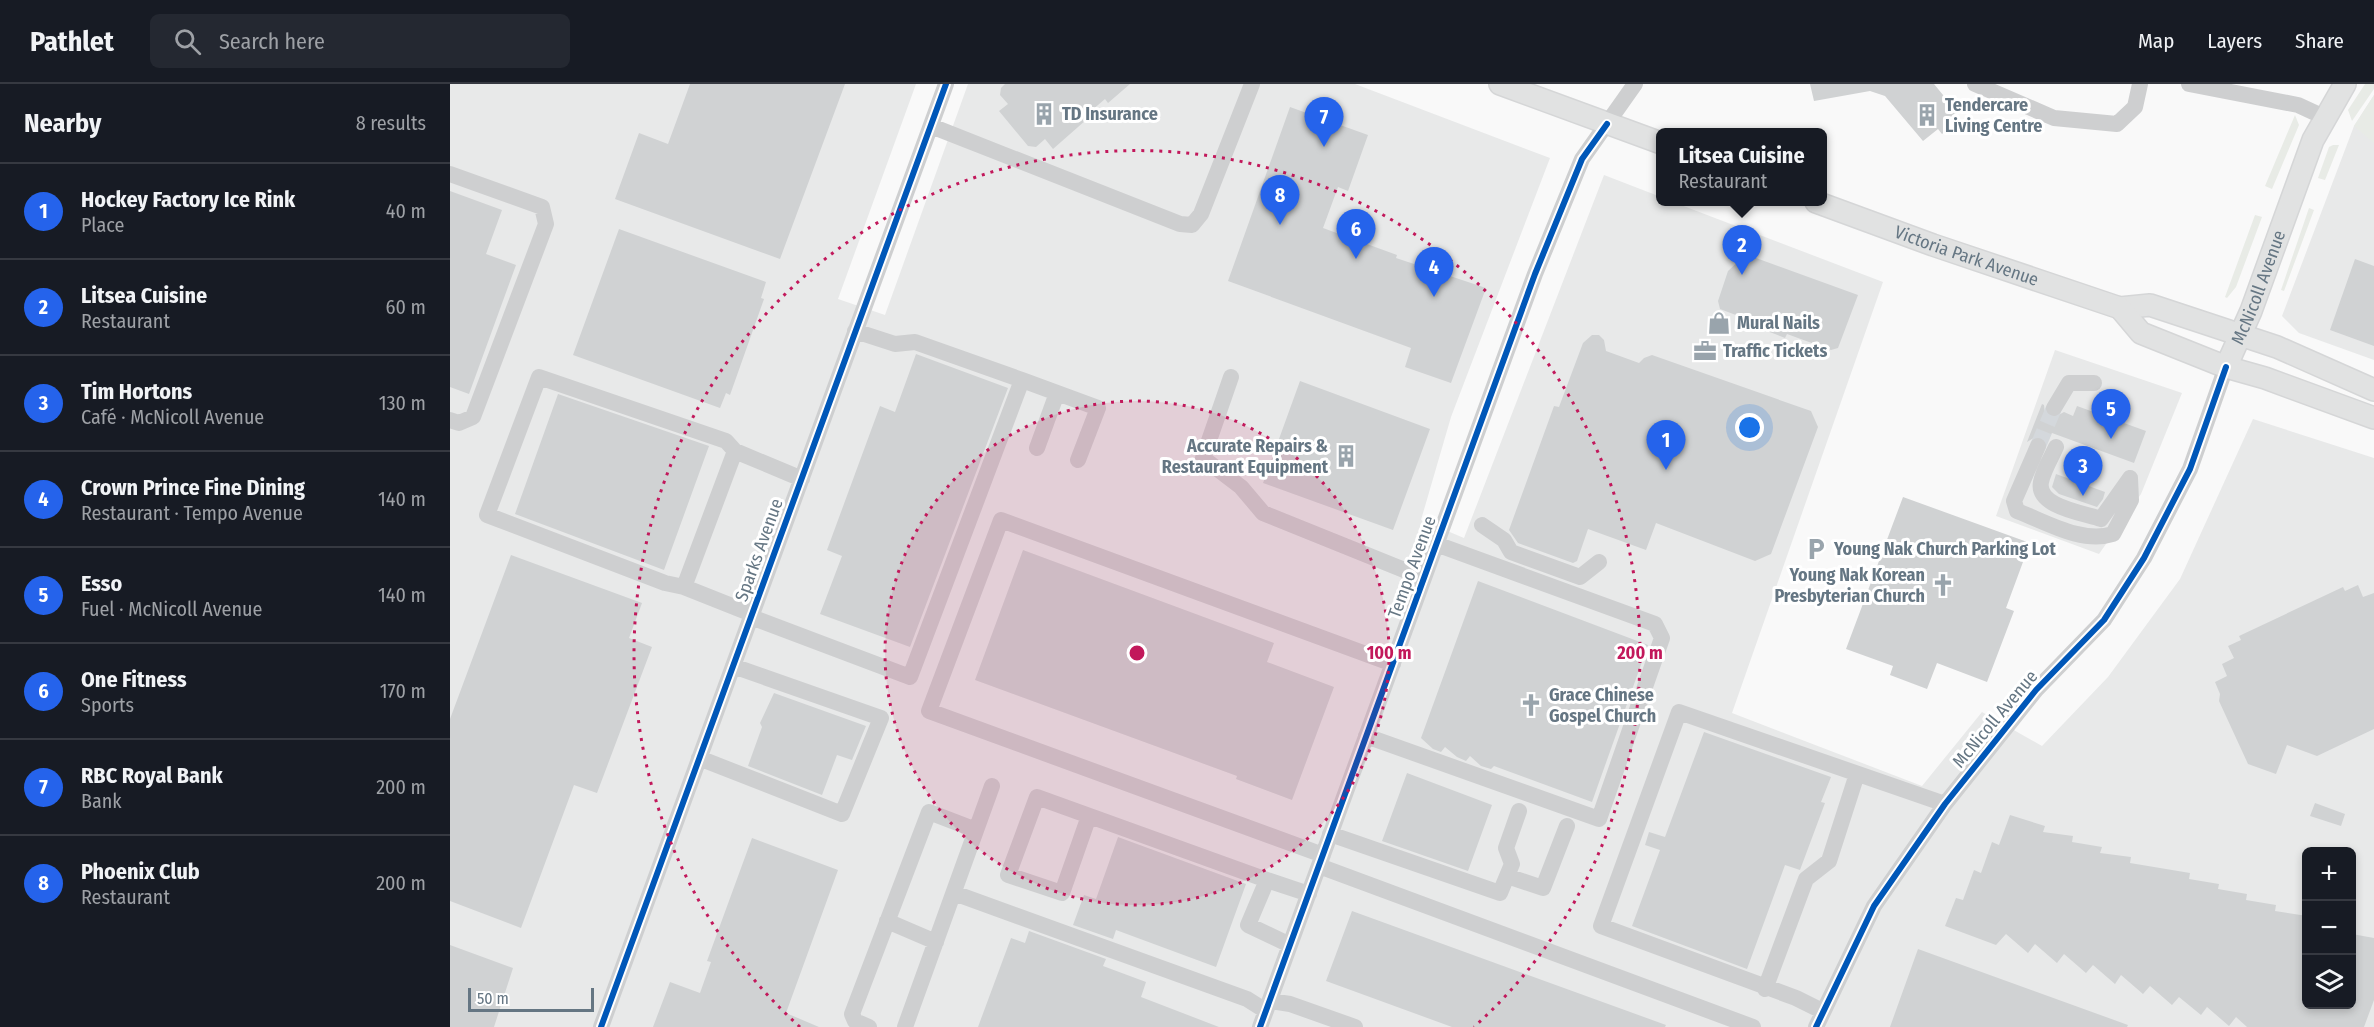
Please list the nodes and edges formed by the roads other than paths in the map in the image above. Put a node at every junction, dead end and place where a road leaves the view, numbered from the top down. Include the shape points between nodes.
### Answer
1 (946, 84) edge
2 (1252, 84) edge
3 (1500, 84) edge
4 (1635, 84) edge
5 (1975, 84) edge
6 (2140, 84) edge
7 (2189, 84) edge
8 (2345, 84) edge
9 (2324, 117) junction
10 (1607, 124) junction
11 (931, 126) junction
12 (1656, 141) edge
13 (450, 174) edge
14 (1827, 205) edge
15 (2120, 308) junction
16 (855, 331) junction
17 (2239, 335) junction
18 (2226, 367) junction
19 (1231, 377) dead end
20 (1022, 380) junction
21 (2094, 383) dead end
22 (2374, 390) edge
23 (1057, 393) junction
24 (2054, 408) tunnel mouth
25 (2374, 418) edge
26 (450, 420) edge
27 (2038, 446) tunnel mouth
28 (2056, 447) tunnel mouth
29 (1037, 448) dead end
30 (735, 451) junction
31 (1078, 460) dead end
32 (802, 479) junction
33 (1482, 525) dead end
34 (1436, 544) junction
35 (1599, 562) dead end
36 (1424, 578) junction
37 (684, 587) junction
38 (752, 615) junction
39 (1393, 664) junction
40 (733, 666) junction
41 (1366, 736) junction
42 (699, 758) junction
43 (1857, 774) junction
44 (992, 786) dead end
45 (1945, 804) junction
46 (1520, 811) dead end
47 (1089, 816) junction
48 (1567, 826) dead end
49 (976, 830) junction
50 (1330, 834) junction
51 (1321, 861) junction
52 (1507, 876) junction
53 (1267, 880) junction
54 (954, 893) junction
55 (1309, 894) junction
56 (887, 921) junction
57 (936, 942) junction
58 (1290, 945) junction
59 (1765, 988) junction
60 (1822, 1011) junction
61 (1266, 1013) edge
62 (1744, 1025) edge
63 (601, 1027) edge
64 (868, 1027) edge
65 (905, 1027) edge
66 (1355, 1027) edge
67 (1816, 1027) edge

1 - 11 street, Sparks Avenue
2 - 11 street via 1201,214 1192,225 1180,224
3 - 10 main road
4 - 10 street, Tempo Avenue
5 - 6 street via 2054,118 2117,124 2135,106
7 - 9 street via 2298,105
8 - 9 main road, McNicoll Avenue
9 - 17 main road, McNicoll Avenue
10 - 12 main road
10 - 34 street, Tempo Avenue via 1582,159
11 - 16 street, Sparks Avenue
13 - 26 street via 542,207 546,224 473,417 459,423
14 - 15 main road, Victoria Park Avenue
15 - 17 main road, Victoria Park Avenue via 2150,305
15 - 18 main road via 2141,333
16 - 20 street via 896,344 915,342
16 - 32 street, Sparks Avenue
17 - 18 main road, McNicoll Avenue
17 - 22 main road, Victoria Park Avenue via 2277,347
18 - 25 main road
18 - 45 street, McNicoll Avenue via 2190,469 2144,558 2104,620 2036,690
19 - 36 street via 1203,458 1241,487 1263,513
20 - 23 street
20 - 38 street via 910,677
21 - 24 street via 2069,383
23 - 29 street
23 - 31 street via 1098,408
27 - 28 street via 2014,501 2017,511 2085,536 2113,534 2131,500 2130,478 2101,519 2049,502 2042,495 2041,483
30 - 32 street
30 - 37 street
30 - 37 street via 726,441 539,377 487,515
32 - 38 street, Sparks Avenue
33 - 35 street via 1504,540 1510,552 1570,573 1580,576
34 - 36 street, Tempo Avenue
34 - 41 street via 1655,624 1662,638 1599,819
36 - 39 street, Tempo Avenue
37 - 38 street
38 - 40 street, Sparks Avenue
39 - 41 street, Tempo Avenue
39 - 51 street via 1001,520 929,711
40 - 42 street, Sparks Avenue
40 - 42 street via 881,718 842,814
41 - 50 street, Tempo Avenue
42 - 63 street, Sparks Avenue
43 - 45 street
43 - 59 street via 1829,861 1806,879
43 - 59 street via 1679,712 1601,926
44 - 49 street
45 - 60 street, McNicoll Avenue via 1874,906
46 - 52 street via 1506,848 1512,864
47 - 47 street via 1037,797 1008,875 1062,894
47 - 53 street
48 - 52 street via 1543,888
49 - 54 street
49 - 56 street via 929,812
50 - 51 street, Tempo Avenue
50 - 52 street via 1500,893
51 - 55 street, Tempo Avenue
51 - 62 street
53 - 55 street
53 - 58 street via 1248,925
54 - 57 street
54 - 61 street via 1247,999
55 - 58 street, Tempo Avenue
56 - 57 street
56 - 64 street via 852,1014 855,1021
57 - 65 street
58 - 61 street, Tempo Avenue
59 - 60 street
60 - 67 street, McNicoll Avenue
61 - 66 street via 1290,1004

